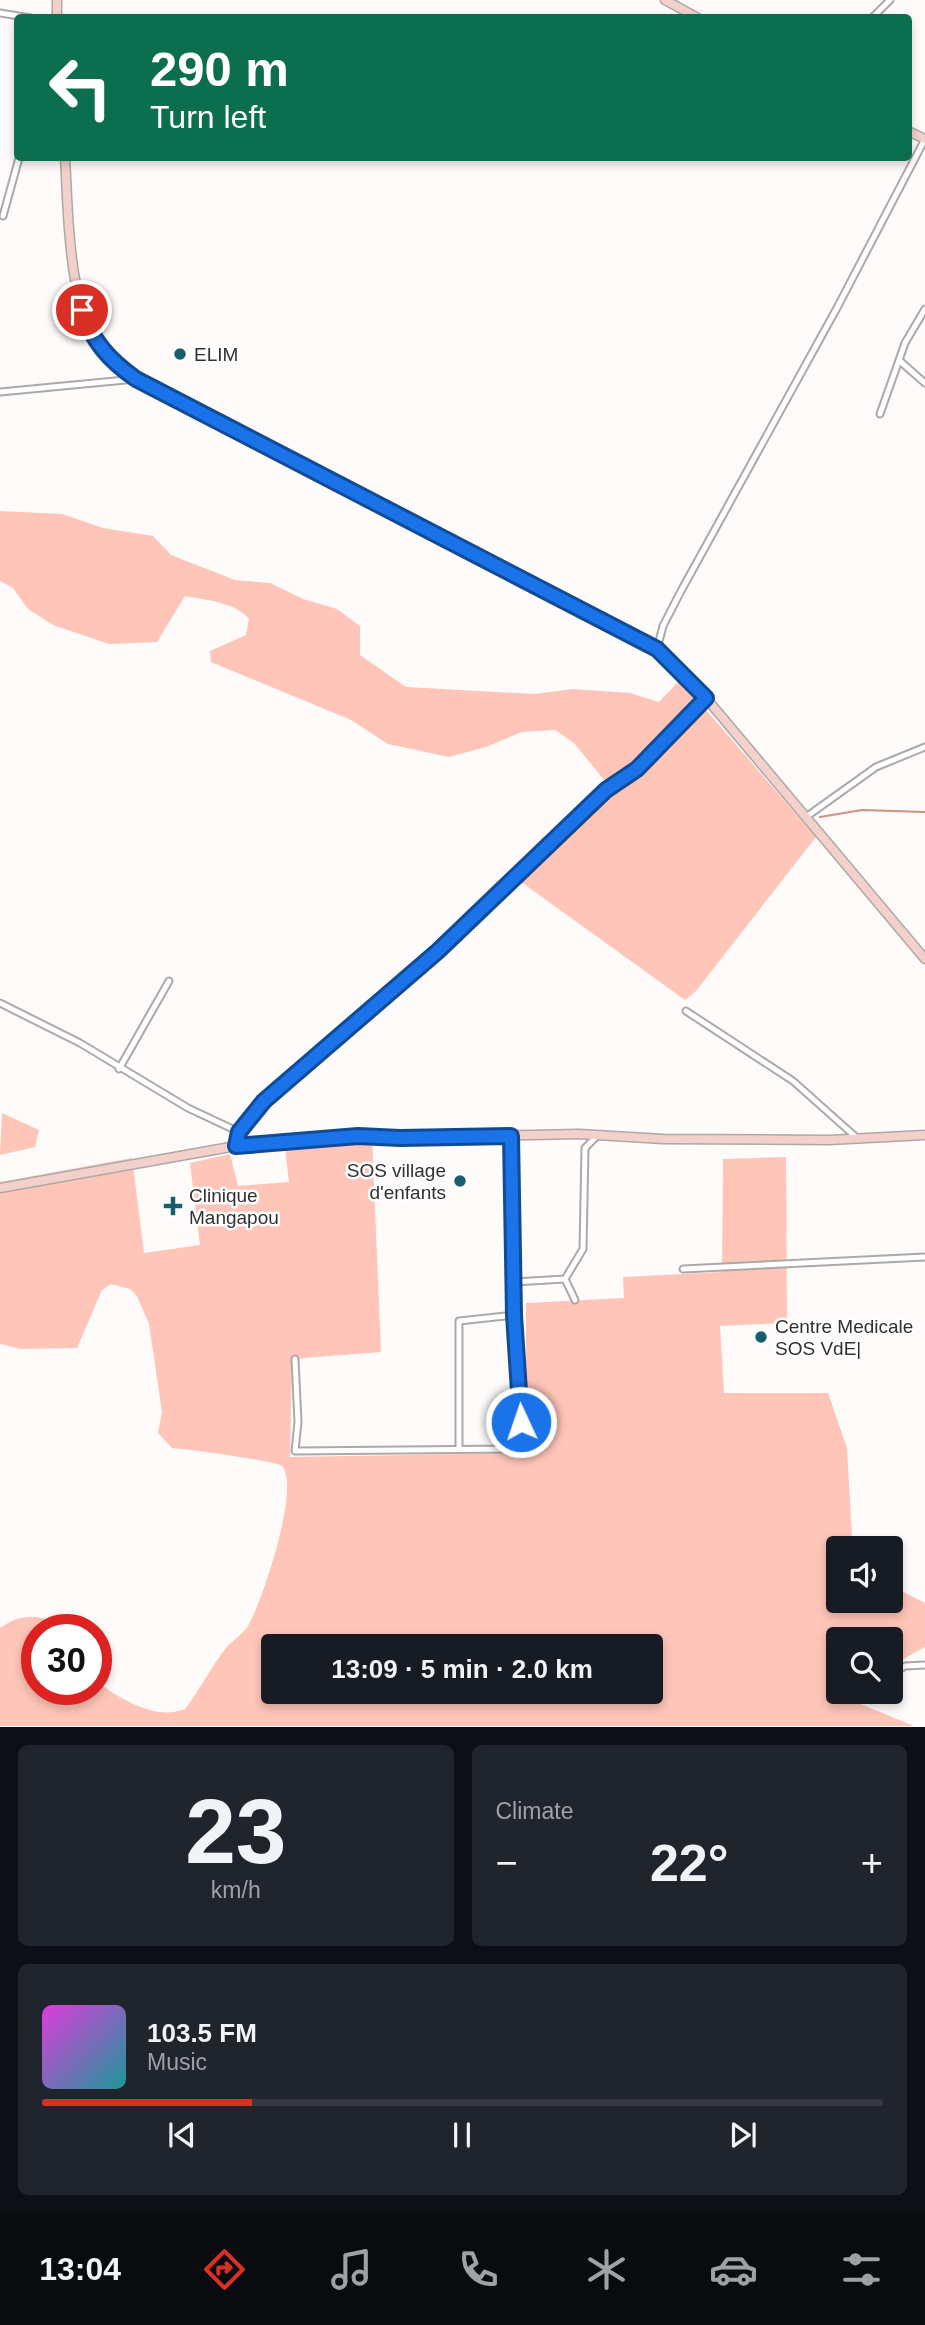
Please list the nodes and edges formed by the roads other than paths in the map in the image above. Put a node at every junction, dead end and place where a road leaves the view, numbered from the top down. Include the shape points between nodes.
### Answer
1 (665, 0) edge
2 (890, 0) edge
3 (691, 14) edge
4 (876, 14) edge
5 (925, 139) edge
6 (18, 161) edge
7 (65, 161) edge
8 (3, 216) dead end
9 (925, 310) edge
10 (901, 362) junction
11 (136, 379) junction
12 (925, 383) edge
13 (0, 392) edge
14 (880, 414) dead end
15 (657, 649) junction
16 (706, 698) junction
17 (925, 747) edge
18 (806, 817) junction
19 (925, 959) edge
20 (169, 981) dead end
21 (0, 1003) edge
22 (685, 1011) dead end
23 (118, 1069) junction
24 (239, 1132) junction
25 (925, 1135) edge
26 (511, 1136) junction
27 (597, 1136) junction
28 (859, 1139) junction
29 (236, 1146) junction
30 (0, 1188) edge
31 (925, 1257) edge
32 (683, 1269) dead end
33 (565, 1279) junction
34 (514, 1282) junction
35 (575, 1300) dead end
36 (514, 1315) junction
37 (295, 1359) dead end
38 (460, 1448) junction
39 (925, 1665) edge
40 (903, 1667) edge

1 - 3 street
2 - 4 street
5 - 15 street via 681,591
6 - 8 street
7 - 11 street via 72,251 87,326 110,360
9 - 10 street via 905,343
10 - 12 street
10 - 14 street
11 - 13 street
11 - 15 street
15 - 16 street
16 - 18 street
16 - 24 street via 637,769 606,790 438,951 264,1101
17 - 18 street via 876,767
18 - 19 street
20 - 23 street
21 - 23 street via 80,1043
22 - 28 street via 793,1081
23 - 24 street
24 - 29 street
25 - 28 street
26 - 27 street
26 - 29 street via 358,1136
26 - 34 street
27 - 28 street
27 - 33 street via 585,1148 583,1249
29 - 30 street
31 - 32 street
33 - 34 street
33 - 35 street
34 - 36 street
36 - 38 street via 459,1321
36 - 38 street via 522,1449
37 - 38 street via 295,1451
39 - 40 street

